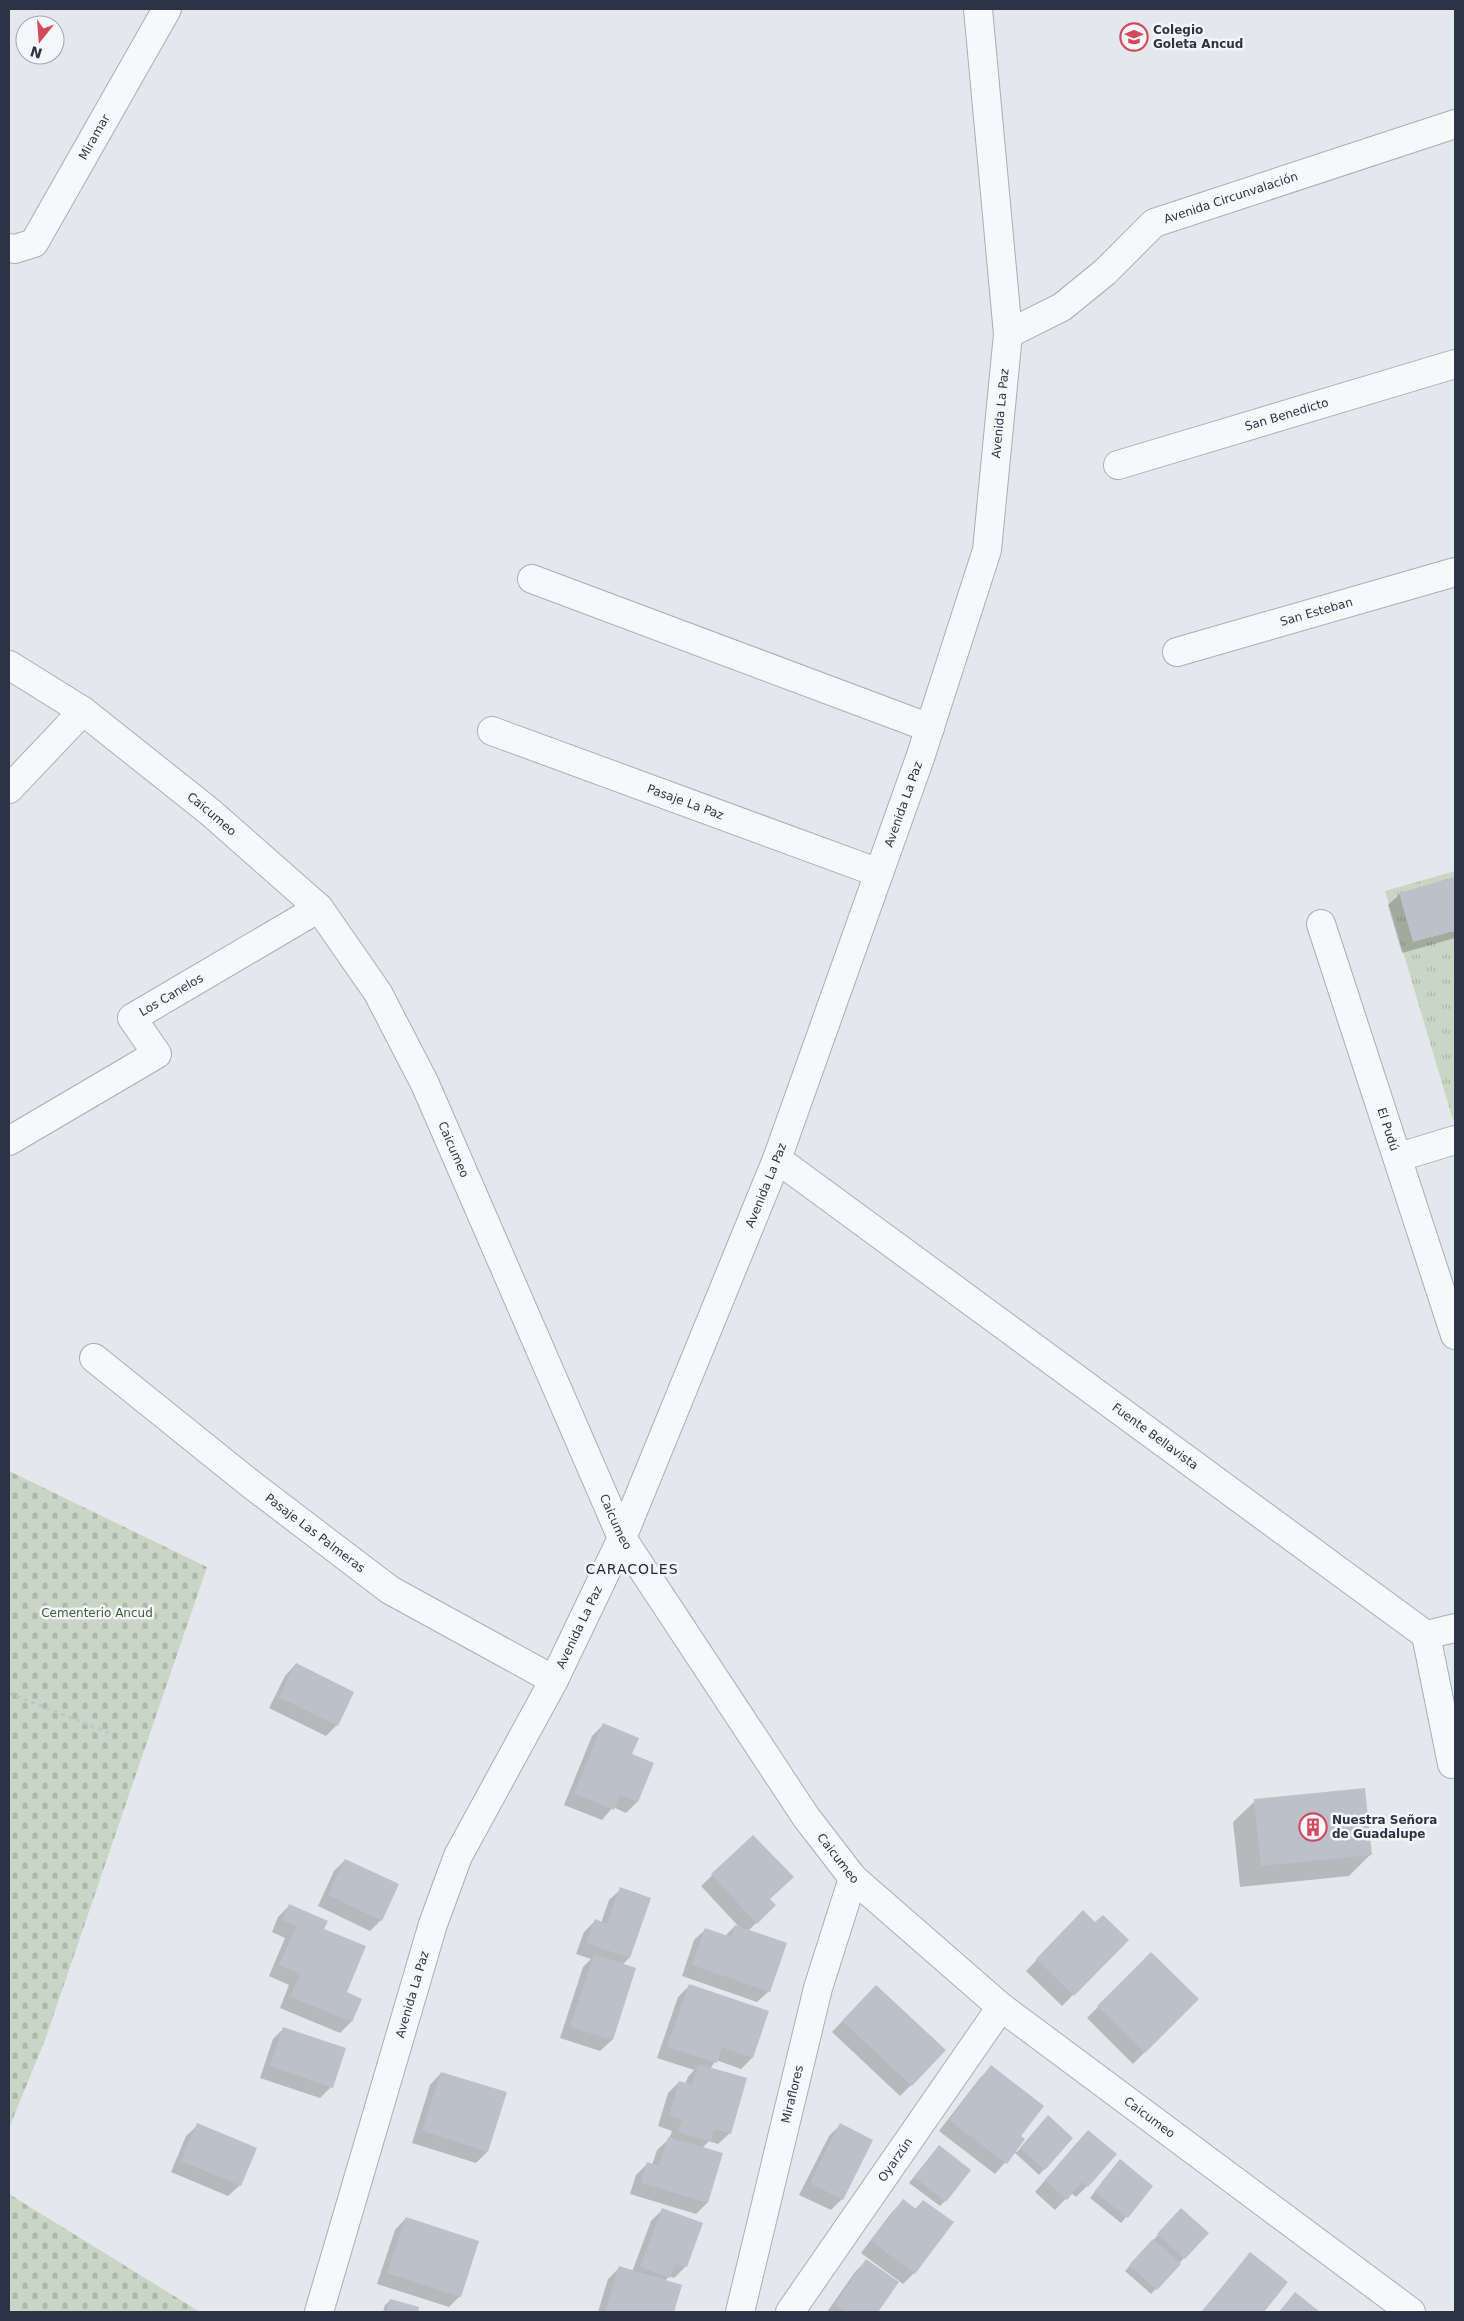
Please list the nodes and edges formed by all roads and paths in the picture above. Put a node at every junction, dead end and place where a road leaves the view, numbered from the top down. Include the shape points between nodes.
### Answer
1 (167, 9) edge
2 (978, 9) edge
3 (1455, 124) edge
4 (9, 248) edge
5 (1008, 334) junction
6 (1455, 364) edge
7 (1118, 465) dead end
8 (1455, 572) edge
9 (532, 579) dead end
10 (1177, 652) dead end
11 (9, 665) edge
12 (83, 712) junction
13 (930, 728) junction
14 (492, 731) dead end
15 (9, 789) edge
16 (879, 873) junction
17 (319, 908) junction
18 (1322, 924) dead end
19 (1455, 1140) edge
20 (9, 1142) edge
21 (1399, 1157) junction
22 (777, 1160) junction
23 (1455, 1335) edge
24 (94, 1358) dead end
25 (622, 1538) junction
26 (1455, 1628) edge
27 (1426, 1635) junction
28 (554, 1680) junction
29 (9, 1693) edge
30 (109, 1733) dead end
31 (1452, 1764) dead end
32 (853, 1878) junction
33 (1000, 2007) junction
34 (748, 2309) edge
35 (319, 2312) edge
36 (790, 2312) edge
37 (1411, 2312) edge

1 - 4 street, Miramar via 34,244 14,250
2 - 5 street, Avenida La Paz
3 - 5 street, Avenida Circunvalación via 1154,223 1105,272 1062,307
5 - 13 street, Avenida La Paz via 987,550
6 - 7 street, San Benedicto
8 - 10 street, San Esteban
9 - 13 street
11 - 12 street, Caicumeo
12 - 15 street
12 - 17 street, Caicumeo via 210,812
13 - 16 street, Avenida La Paz
14 - 16 street, Pasaje La Paz
16 - 22 street, Avenida La Paz
17 - 20 street, Los Canelos via 132,1018 157,1054
17 - 25 street, Caicumeo via 378,993 425,1084
18 - 21 street, El Pudú
19 - 21 street
21 - 23 street, El Pudú
22 - 25 street, Avenida La Paz
22 - 27 street, Fuente Bellavista
24 - 28 street, Pasaje Las Palmeras via 390,1590
25 - 28 street, Avenida La Paz
25 - 32 street, Caicumeo via 806,1817
26 - 27 street
27 - 31 street
28 - 35 street, Avenida La Paz via 455,1865 433,1924
29 - 30 path
32 - 33 street, Caicumeo
32 - 34 street, Miraflores via 818,1988
33 - 36 street, Oyarzún
33 - 37 street, Caicumeo

